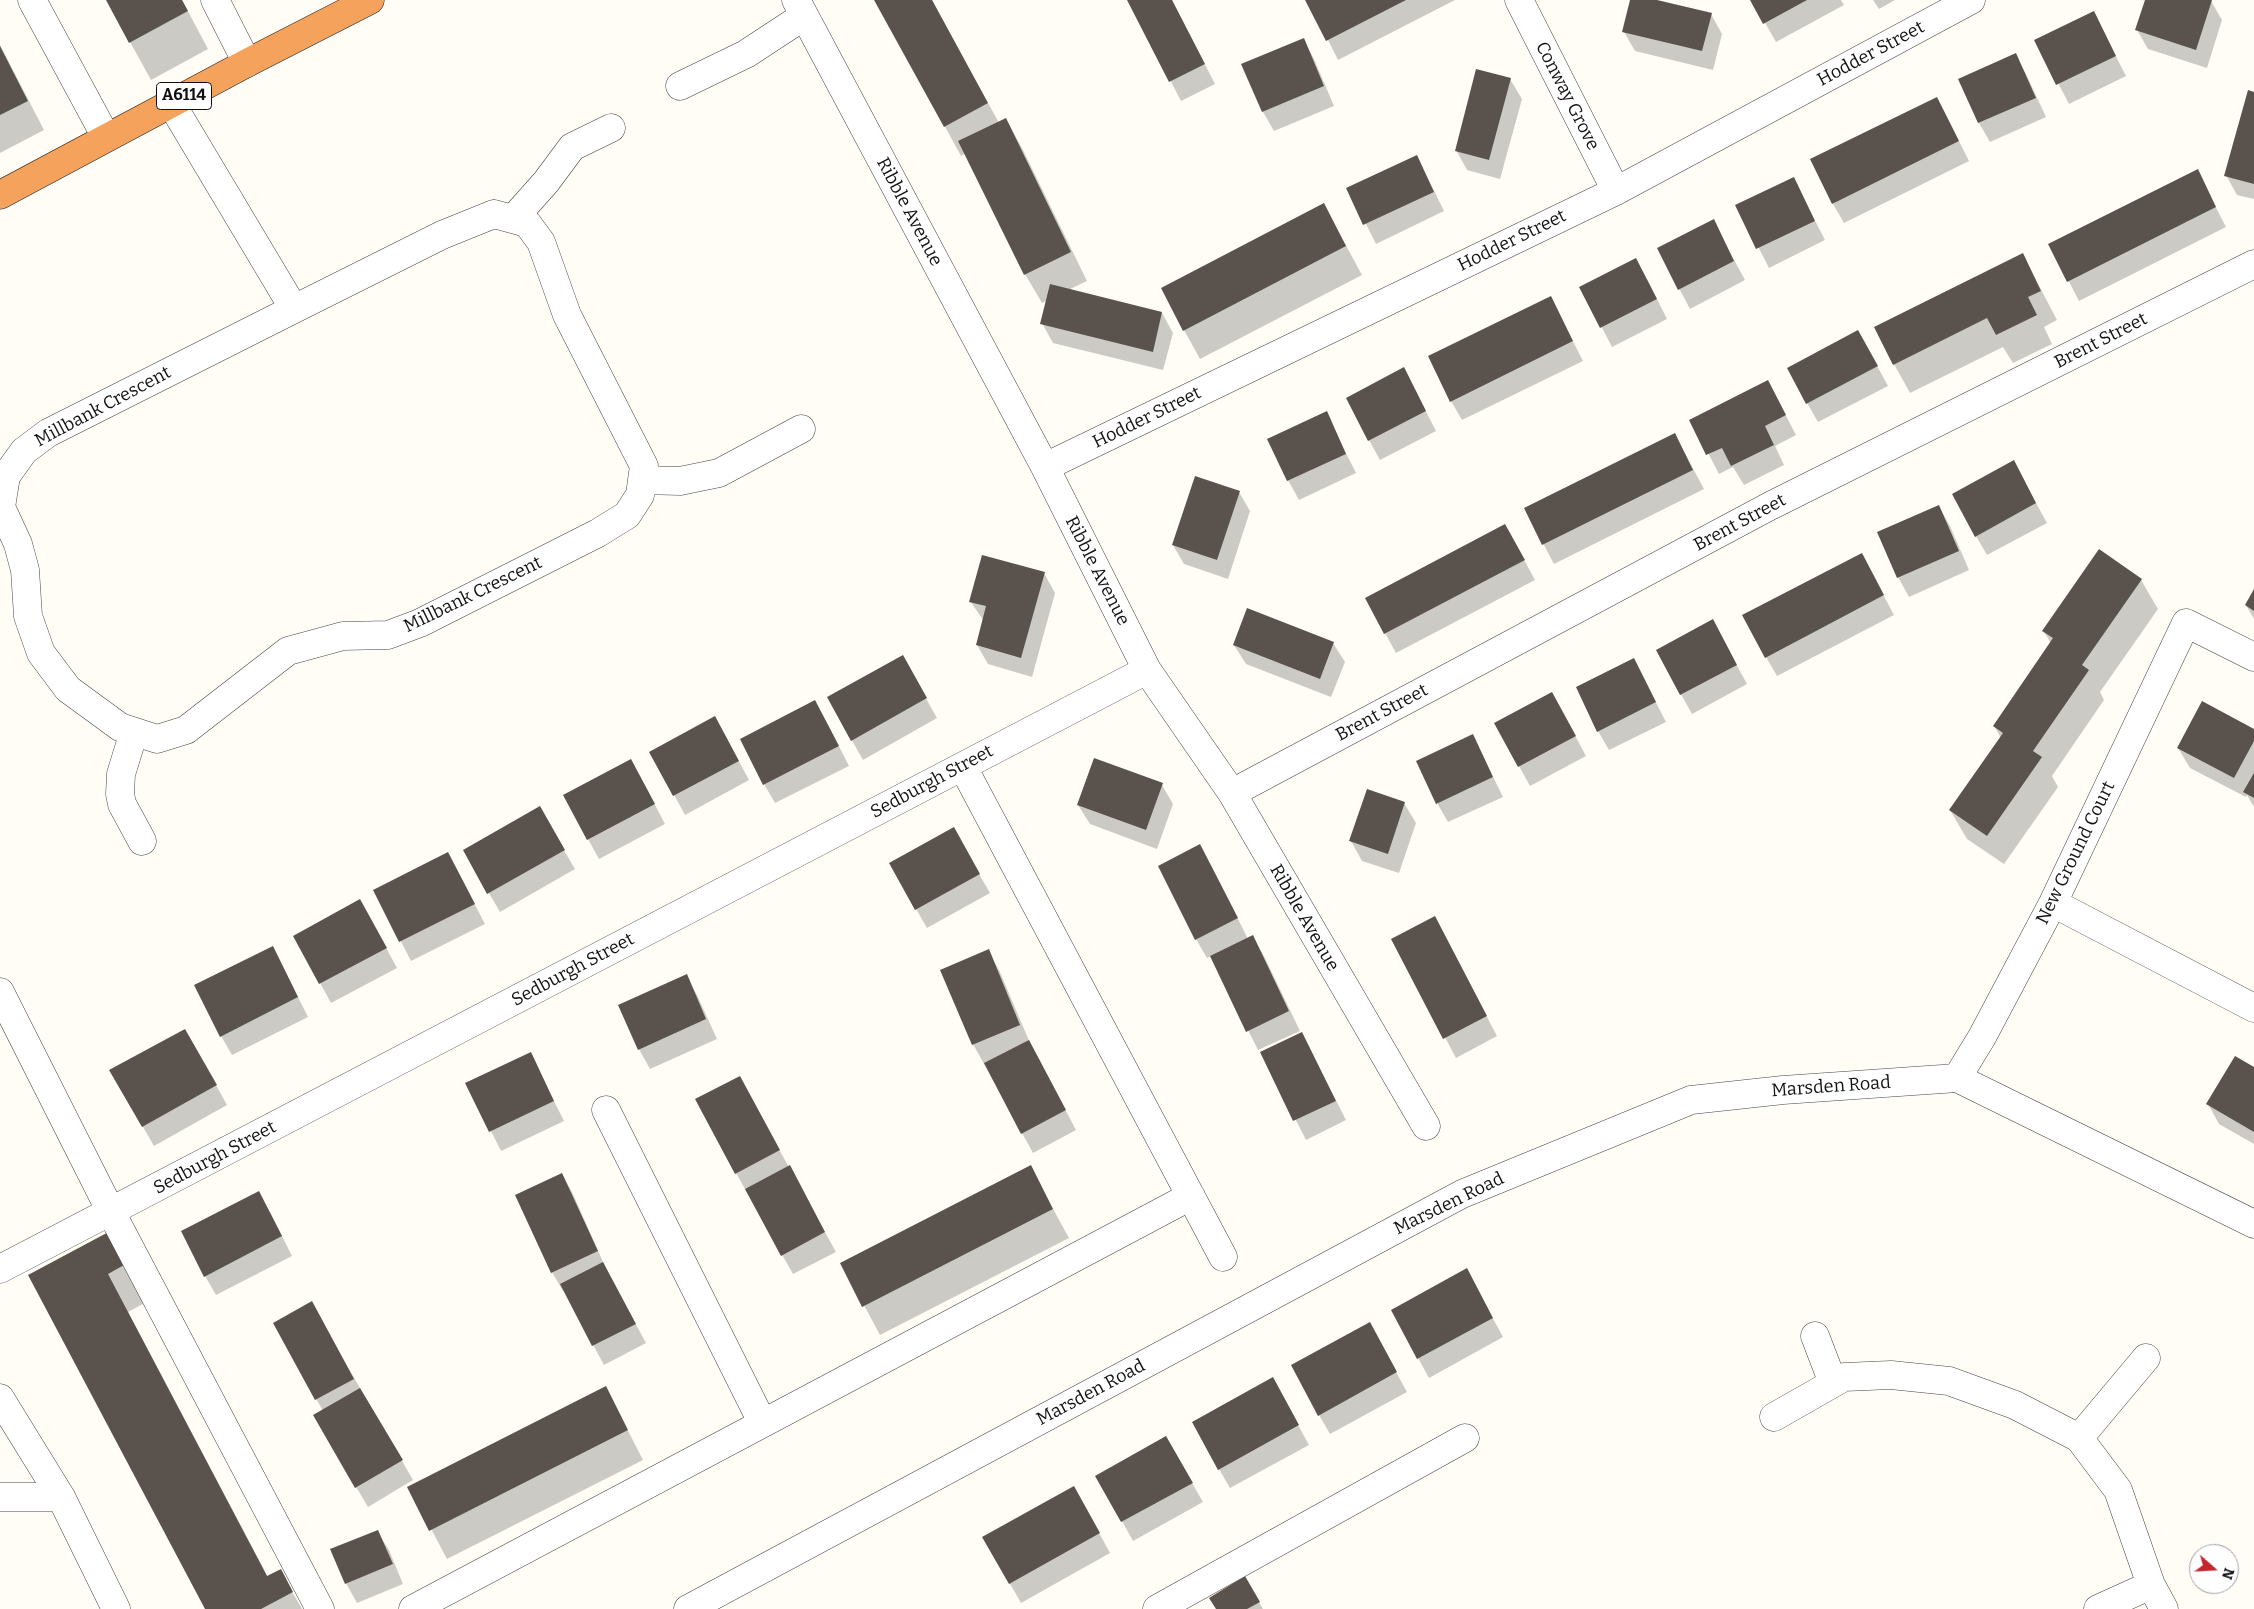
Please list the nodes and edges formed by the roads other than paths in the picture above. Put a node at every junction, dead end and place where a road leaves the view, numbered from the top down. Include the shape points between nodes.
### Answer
1 (32, 0) edge
2 (215, 0) edge
3 (370, 0) edge
4 (1519, 0) edge
5 (1971, 0) edge
6 (800, 8) edge
7 (247, 63) junction
8 (680, 86) dead end
9 (171, 103) junction
10 (611, 128) dead end
11 (106, 137) junction
12 (1616, 191) junction
13 (0, 195) edge
14 (513, 219) junction
15 (2254, 264) edge
16 (294, 309) junction
17 (801, 429) dead end
18 (1045, 467) junction
19 (3, 475) edge
20 (642, 480) junction
21 (2254, 657) edge
22 (1147, 670) junction
23 (134, 732) junction
24 (963, 767) junction
25 (1232, 794) junction
26 (142, 841) dead end
27 (2052, 902) junction
28 (0, 992) edge
29 (2254, 1008) edge
30 (1957, 1078) junction
31 (606, 1110) dead end
32 (1426, 1126) dead end
33 (1190, 1196) junction
34 (111, 1212) junction
35 (2254, 1224) edge
36 (1223, 1257) dead end
37 (0, 1269) edge
38 (1815, 1336) dead end
39 (2146, 1358) dead end
40 (1833, 1383) junction
41 (0, 1398) edge
42 (1774, 1416) dead end
43 (762, 1422) junction
44 (1465, 1438) dead end
45 (2079, 1438) junction
46 (0, 1497) edge
47 (61, 1497) junction
48 (2150, 1585) junction
49 (116, 1609) edge
50 (320, 1609) edge
51 (413, 1609) edge
52 (688, 1609) edge
53 (1157, 1609) edge
54 (2098, 1609) edge
55 (2164, 1609) edge

1 - 11 street
2 - 7 street
3 - 7 highway, A6114
4 - 12 street, Conway Grove
5 - 12 street, Hodder Street
6 - 8 street via 746,54
6 - 18 street, Ribble Avenue
7 - 9 highway, A6114
9 - 11 highway, A6114
9 - 16 street
10 - 14 street via 572,147
11 - 13 highway, A6114
12 - 18 street, Hodder Street
14 - 16 street, Millbank Crescent via 494,214 442,235
14 - 20 street, Millbank Crescent via 527,223 541,242 567,315 644,466
15 - 25 street, Brent Street via 1770,506
16 - 19 street, Millbank Crescent via 48,433 24,451
17 - 20 street via 718,474 680,481
18 - 22 street, Ribble Avenue
19 - 23 street, Millbank Crescent via 0,507 18,544 25,570 28,616 41,652 68,689 120,727
20 - 23 street, Millbank Crescent via 640,495 627,514 598,533 420,623 388,635 343,636 288,651 186,730 157,740
21 - 27 street, New Ground Court via 2186,623
22 - 24 street, Sedburgh Street
22 - 25 street, Ribble Avenue
23 - 26 street via 121,774 120,794
24 - 33 street
24 - 34 street, Sedburgh Street
25 - 32 street, Ribble Avenue
27 - 29 street
27 - 30 street, New Ground Court via 1982,1037
28 - 34 street
30 - 35 street
30 - 52 street, Marsden Road via 1691,1100 1462,1194
31 - 43 street
33 - 36 street
33 - 43 street
34 - 37 street, Sedburgh Street
34 - 50 street
38 - 40 street
39 - 45 street
40 - 42 street
40 - 45 street via 1844,1377 1891,1375 1949,1381 2015,1405
41 - 47 street
43 - 51 street
44 - 53 street
45 - 48 street via 2118,1490
46 - 47 street
47 - 49 street
48 - 54 street
48 - 55 street

